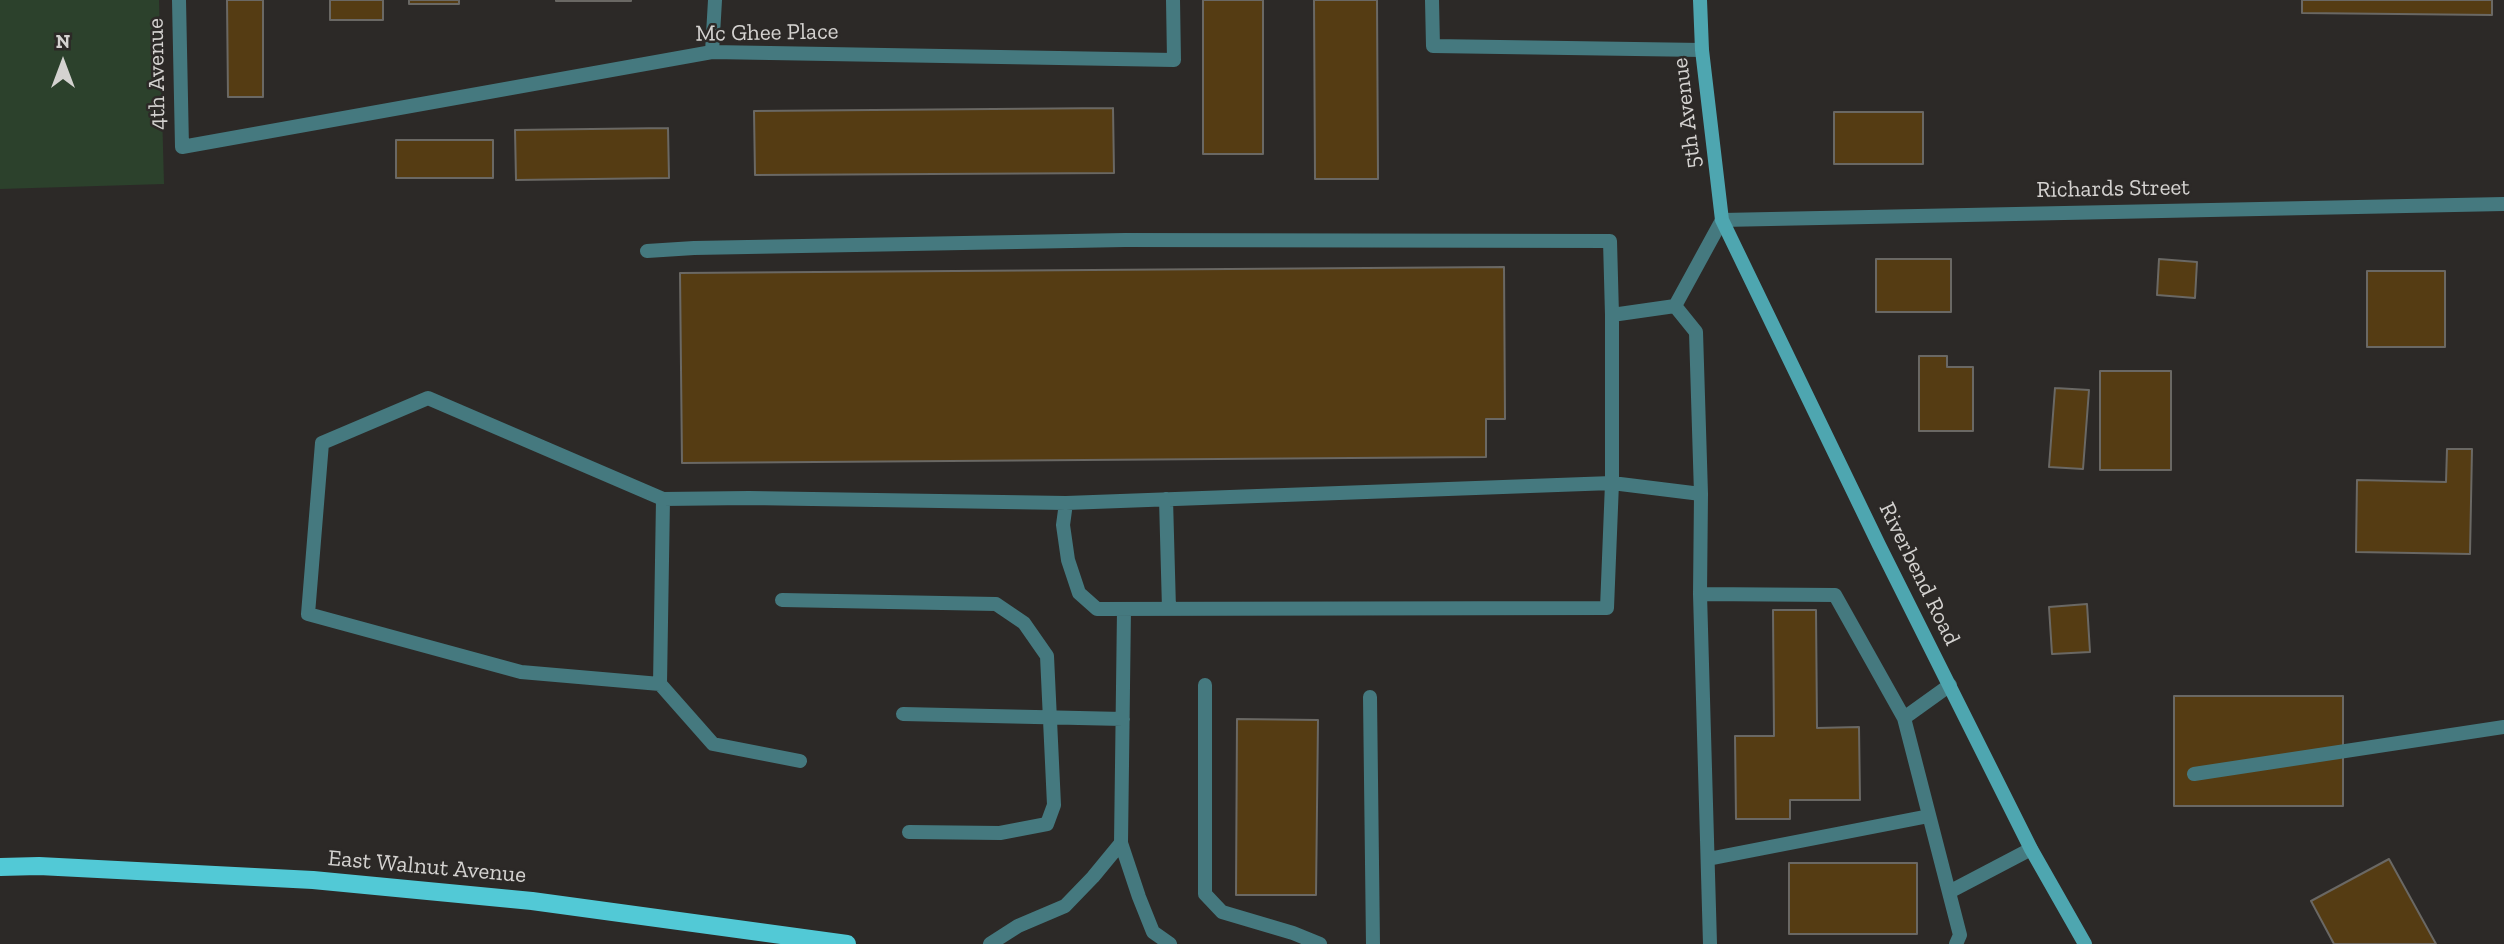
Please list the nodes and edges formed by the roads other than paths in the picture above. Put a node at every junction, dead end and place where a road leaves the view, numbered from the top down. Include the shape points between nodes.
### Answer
1 (179, 0) edge
2 (715, 0) edge
3 (1173, 0) edge
4 (1432, 0) edge
5 (1700, 0) edge
6 (1702, 50) junction
7 (712, 52) junction
8 (182, 147) joint
9 (2504, 204) edge
10 (1722, 220) junction
11 (647, 251) dead end
12 (1675, 306) junction
13 (1612, 314) junction
14 (1612, 483) junction
15 (1701, 494) junction
16 (663, 499) junction
17 (1166, 499) junction
18 (1066, 503) junction
19 (1700, 594) junction
20 (782, 600) dead end
21 (1124, 609) junction
22 (1169, 609) junction
23 (660, 684) junction
24 (1205, 685) dead end
25 (1950, 685) junction
26 (1370, 697) dead end
27 (904, 714) dead end
28 (1050, 717) junction
29 (1904, 718) junction
30 (1123, 719) junction
31 (2504, 727) edge
32 (800, 761) dead end
33 (2194, 774) dead end
34 (1929, 816) junction
35 (909, 832) dead end
36 (1121, 843) junction
37 (2031, 849) junction
38 (1707, 859) junction
39 (0, 867) edge
40 (1949, 892) junction
41 (847, 944) edge
42 (990, 944) edge
43 (1170, 944) edge
44 (1320, 944) edge
45 (1373, 944) edge
46 (1710, 944) edge
47 (1956, 944) edge
48 (2085, 944) edge

1 - 8 street, 4th Avenue
2 - 7 street
3 - 7 street, Mc Ghee Place via 1174,60
4 - 6 street via 1433,47
5 - 6 street, 5th Avenue
6 - 10 street, 5th Avenue
7 - 8 street, Mc Ghee Place
9 - 10 street, Richards Street
10 - 12 street
10 - 25 street, Riverbend Road
11 - 13 street via 1125,240 1609,241
12 - 13 street
12 - 15 street via 1696,332
13 - 14 street
14 - 15 street
14 - 17 street
14 - 22 street via 1607,608
15 - 19 street
16 - 18 street
16 - 23 street
16 - 23 street via 428,398 322,443 308,614 521,672
17 - 18 street
17 - 22 street
18 - 21 street via 1063,525 1068,560 1079,593 1097,609
19 - 29 street via 1835,595
19 - 38 street
20 - 28 street via 996,604 1024,623 1047,656
21 - 22 street
21 - 30 street
23 - 32 street via 713,744
24 - 44 street via 1205,894 1222,912
25 - 29 street
25 - 37 street, Riverbend Road
26 - 45 street
27 - 28 street
28 - 30 street
28 - 35 street via 1054,806 1046,824 1000,833
29 - 34 street
30 - 36 street
31 - 33 street
34 - 38 street
34 - 40 street
36 - 42 street via 1065,906
36 - 43 street via 1153,932
37 - 40 street
37 - 48 street, Riverbend Road
38 - 46 street
39 - 41 main road, East Walnut Avenue via 313,880 532,901
40 - 47 street via 1960,935

